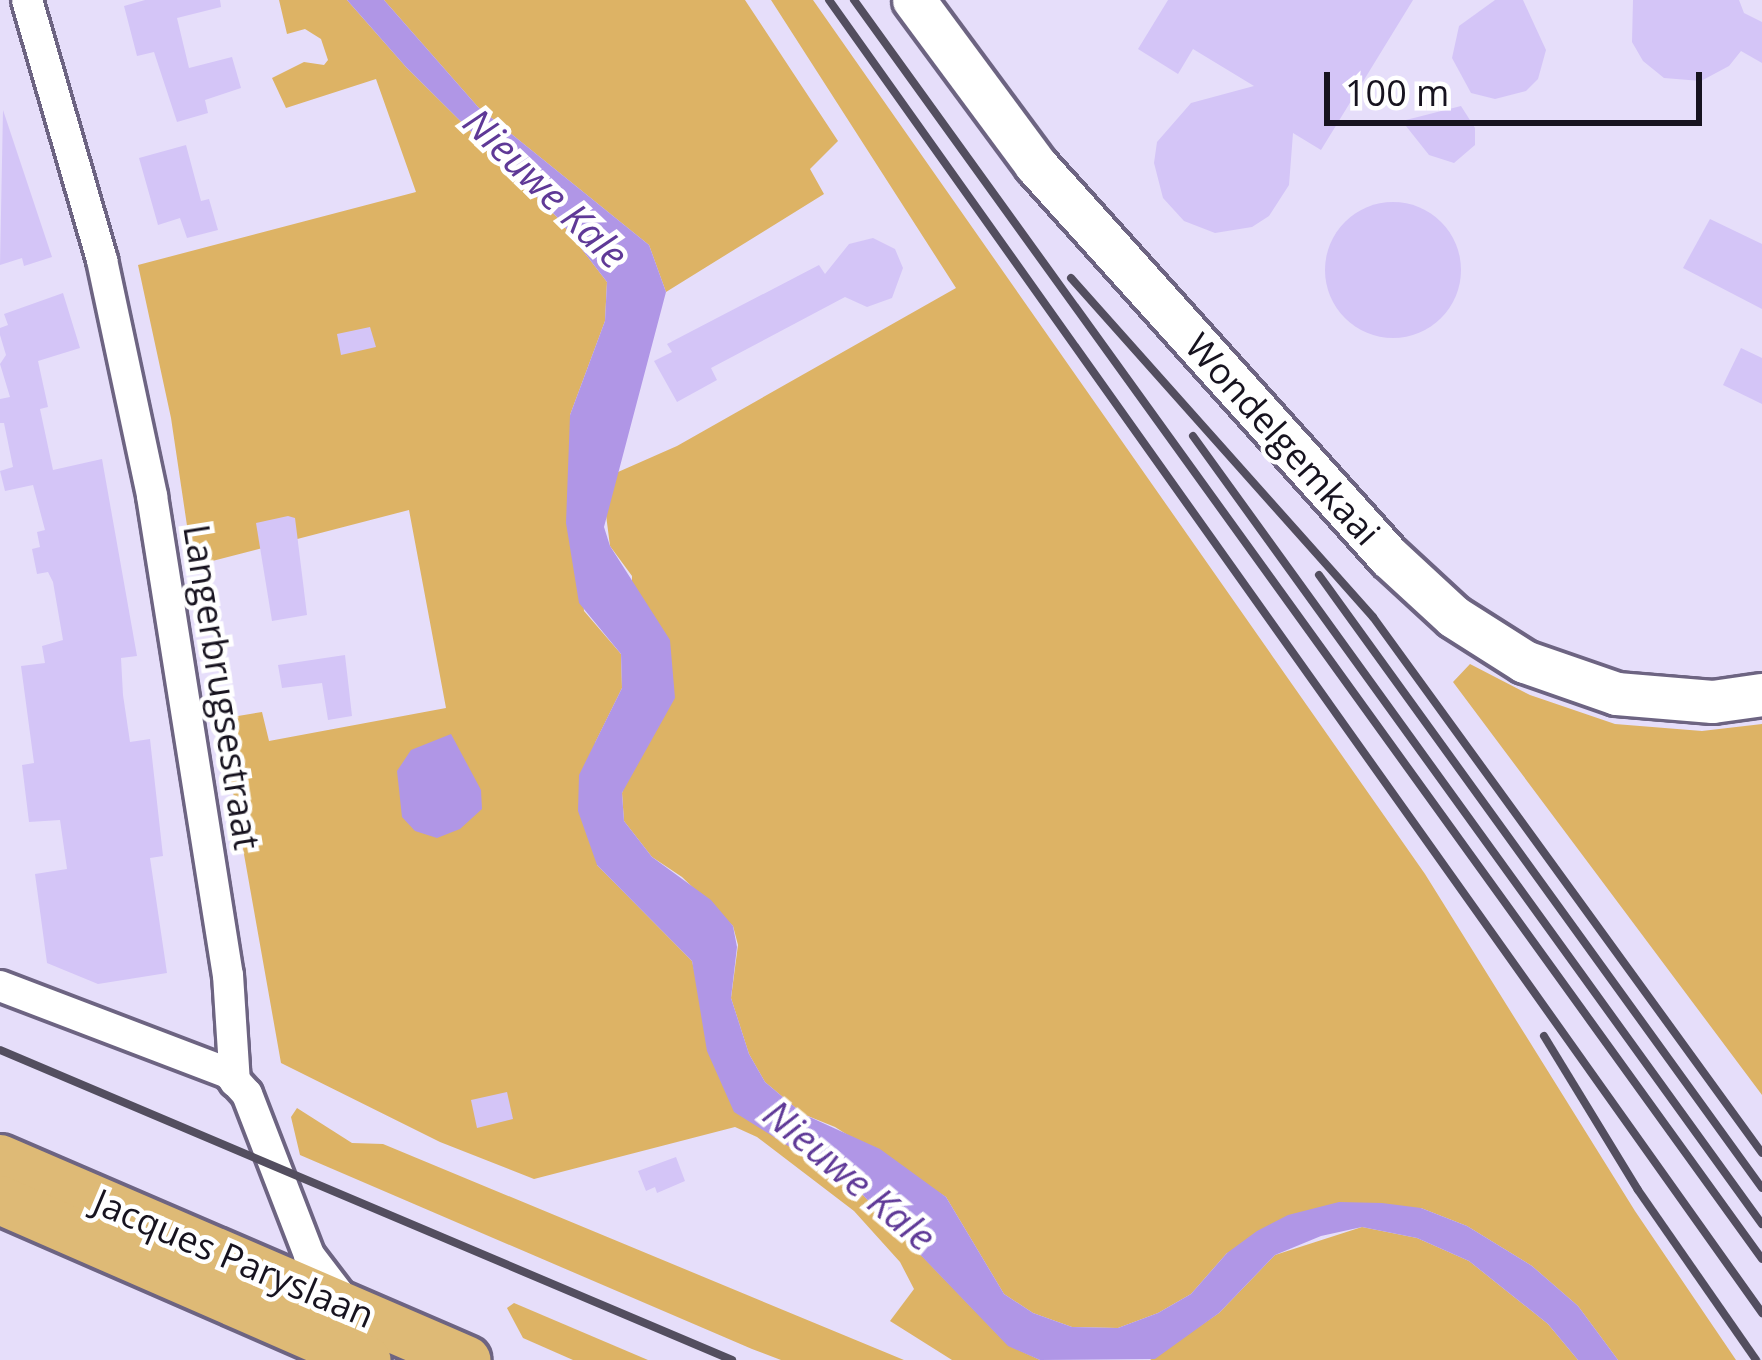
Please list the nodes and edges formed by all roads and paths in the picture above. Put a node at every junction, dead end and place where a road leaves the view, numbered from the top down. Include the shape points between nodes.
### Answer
1 (26, 0) edge
2 (914, 0) edge
3 (1762, 695) edge
4 (0, 986) edge
5 (235, 1082) junction
6 (0, 1159) edge
7 (0, 1200) edge
8 (291, 1216) junction
9 (251, 1264) junction
10 (347, 1306) junction
11 (367, 1360) edge
12 (385, 1360) edge
13 (466, 1360) edge

1 - 5 street, Langerbrugsestraat via 102,260 152,496 228,975
2 - 3 main road, Wondelgemkaai via 1036,165 1389,557 1454,617 1525,662 1617,694 1696,701
4 - 5 street
5 - 8 street, Langerbrugsestraat via 247,1094
6 - 9 highway, Jacques Paryslaan
7 - 11 highway, Jacques Paryslaan
8 - 9 street via 284,1252
8 - 10 street, Langerbrugsestraat
9 - 10 highway, Jacques Paryslaan
10 - 12 street, Langerbrugsestraat
10 - 13 highway, Jacques Paryslaan

